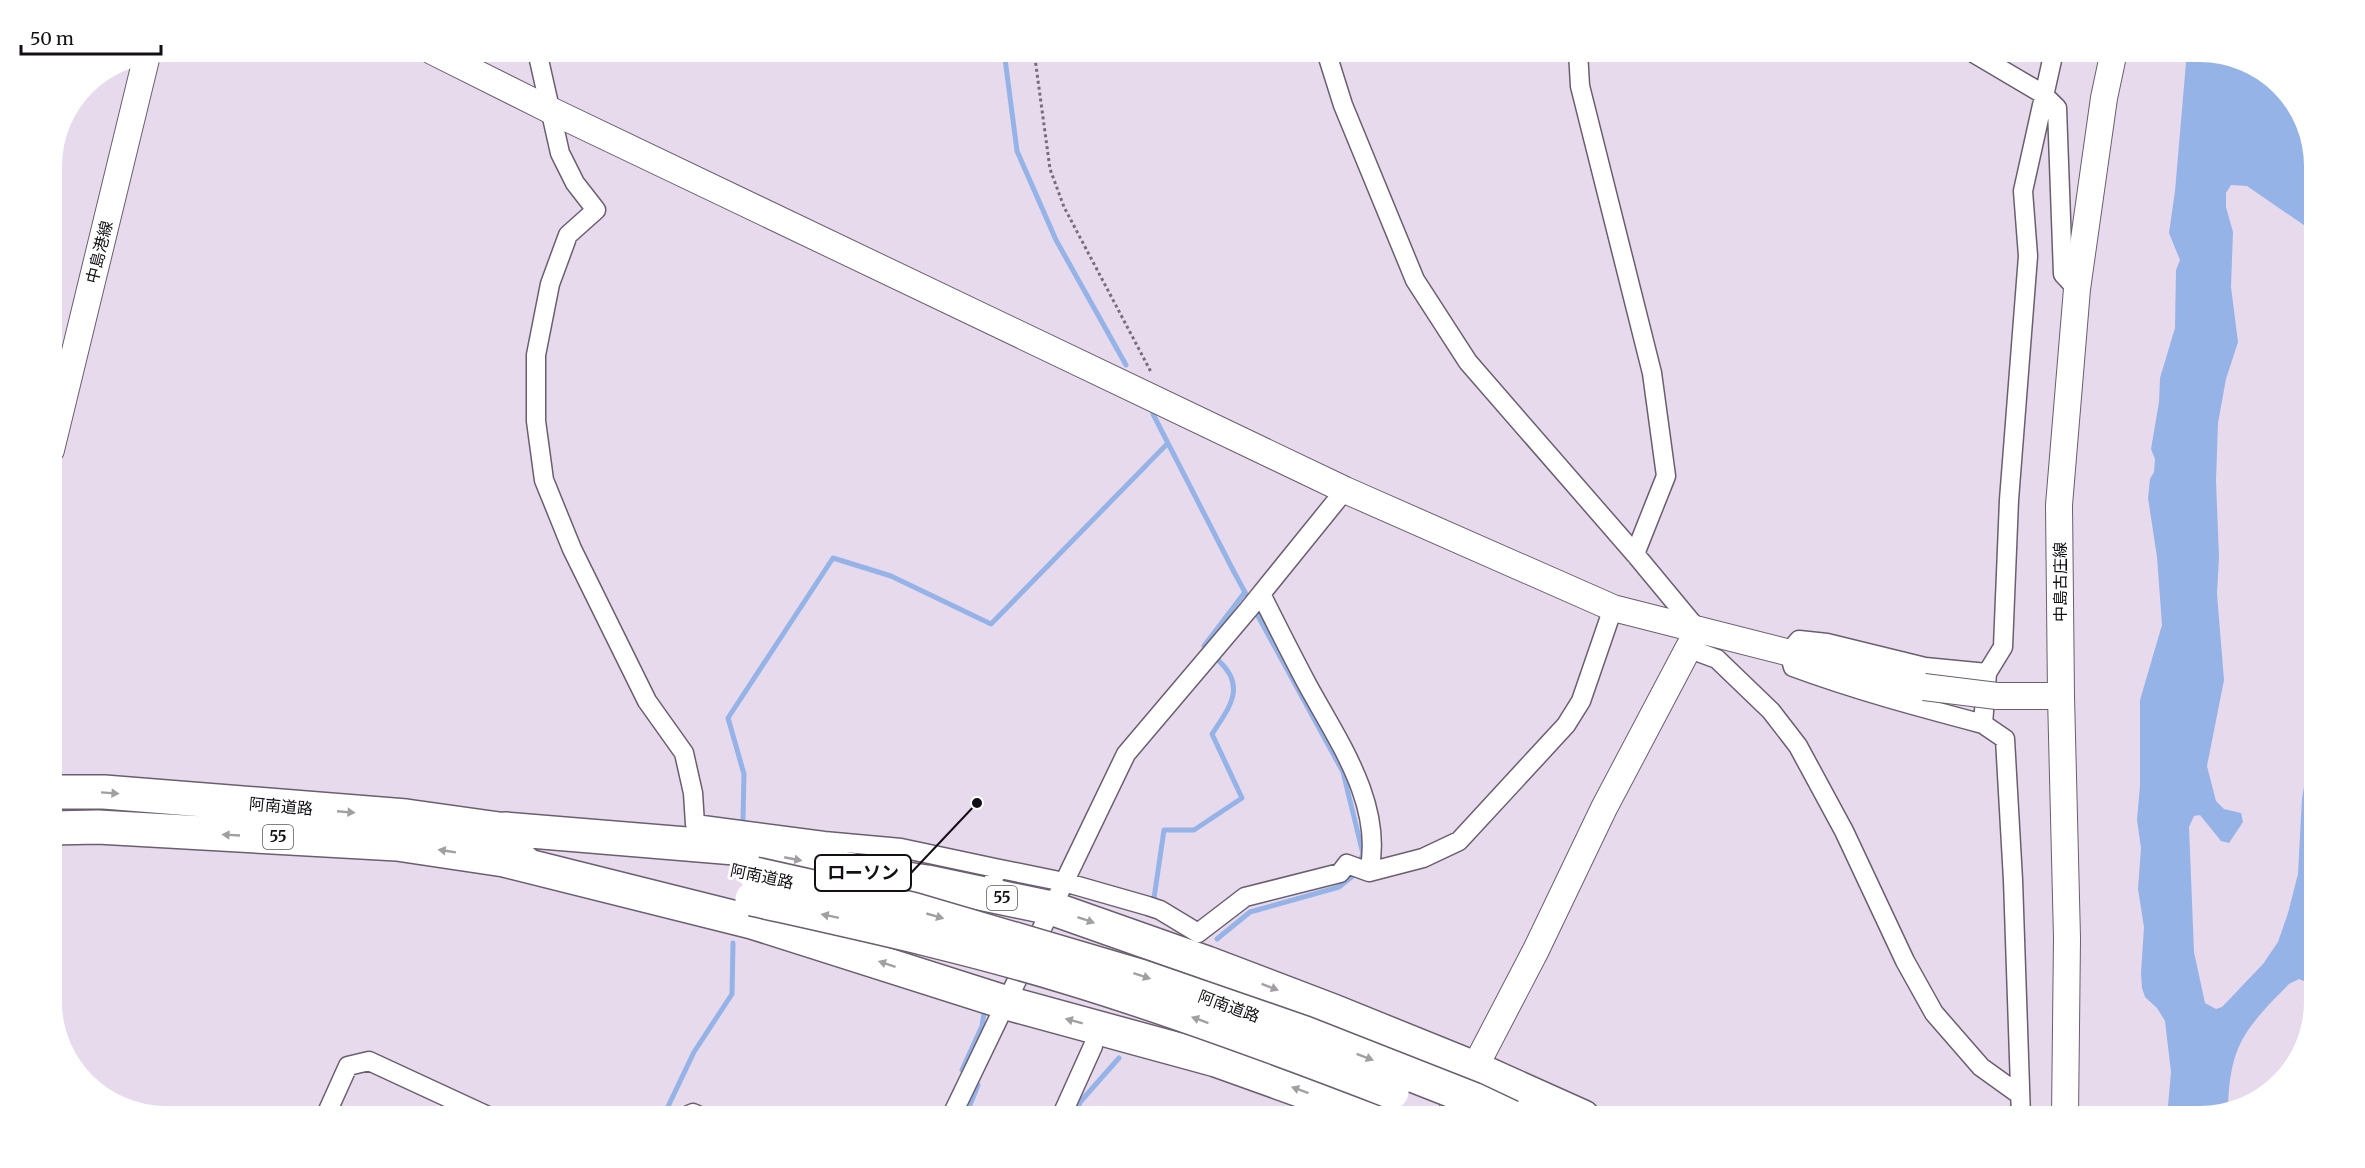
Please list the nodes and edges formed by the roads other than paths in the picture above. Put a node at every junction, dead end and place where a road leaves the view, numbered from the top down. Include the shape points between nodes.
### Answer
1 (454, 62) edge
2 (540, 62) edge
3 (1329, 62) edge
4 (1579, 62) edge
5 (1989, 62) edge
6 (2051, 62) edge
7 (2112, 62) edge
8 (145, 64) edge
9 (2043, 94) junction
10 (552, 111) junction
11 (2077, 289) junction
12 (62, 405) edge
13 (1346, 490) junction
14 (1635, 554) junction
15 (1255, 601) junction
16 (1613, 608) junction
17 (1692, 639) junction
18 (1789, 652) junction
19 (1987, 672) junction
20 (2061, 696) junction
21 (1983, 724) junction
22 (62, 792) edge
23 (62, 828) edge
24 (505, 845) junction
25 (1362, 870) junction
26 (993, 882) junction
27 (754, 887) junction
28 (1058, 895) junction
29 (1007, 1003) junction
30 (1093, 1046) dead end
31 (1474, 1068) junction
32 (2020, 1095) junction
33 (330, 1106) edge
34 (466, 1106) edge
35 (956, 1106) edge
36 (1066, 1106) edge
37 (1344, 1106) edge
38 (1427, 1106) edge
39 (1455, 1106) edge
40 (1488, 1106) edge
41 (1558, 1106) edge
42 (2020, 1106) edge
43 (2065, 1106) edge

1 - 10 street
2 - 10 street
3 - 14 street via 1343,105 1415,280 1468,362
4 - 14 street via 1580,86 1652,373 1666,476
5 - 9 street
6 - 9 street
7 - 11 street, 中島古庄線
8 - 12 street, 中島港線
9 - 11 street via 2057,108 2063,274
9 - 19 street via 2023,190 2028,256 2009,500 2003,647
10 - 13 street
10 - 26 street via 560,153 575,183 596,210 568,235 550,284 536,355 536,421 544,480 572,549 647,701 684,753 695,824 901,848
11 - 20 street, 中島古庄線 via 2059,505
13 - 15 street
13 - 16 street
14 - 17 street
15 - 25 street via 1362,788 1373,854
15 - 28 street via 1126,754
16 - 17 street
16 - 25 street via 1581,701 1566,725 1459,841 1423,858
17 - 18 street
17 - 31 street
17 - 32 street via 1771,711 1798,746 1934,1013 1981,1067
18 - 19 street via 1799,640 1925,667
18 - 20 street, bridge via 1924,687 1997,696
18 - 21 street via 1793,667 1809,673
19 - 21 street
20 - 43 street, 中島古庄線 via 2067,938
21 - 32 street via 2005,739
22 -> 24 highway, 阿南道路 / 55 via 406,816
24 -> 23 highway, 阿南道路 / 55 via 397,844
24 -> 26 highway, 55 via 735,848 927,882
24 - 27 highway, 阿南道路 / 55
29 -> 24 highway, 55
25 - 28 street via 1347,864 1330,877 1245,897 1198,933 1154,908
26 - 28 highway, 55
38 -> 27 highway, 阿南道路 / 55, bridge via 1194,1018
27 -> 40 highway, 阿南道路 / 55, bridge via 912,909 1140,976 1305,1033
28 - 29 street
28 -> 31 highway, 55 via 1207,963
29 - 35 street
37 -> 29 highway, 55 via 1216,1060
30 - 36 street
31 - 39 street
31 - 41 highway, 55
32 - 42 street
33 - 34 street via 348,1066 369,1061

